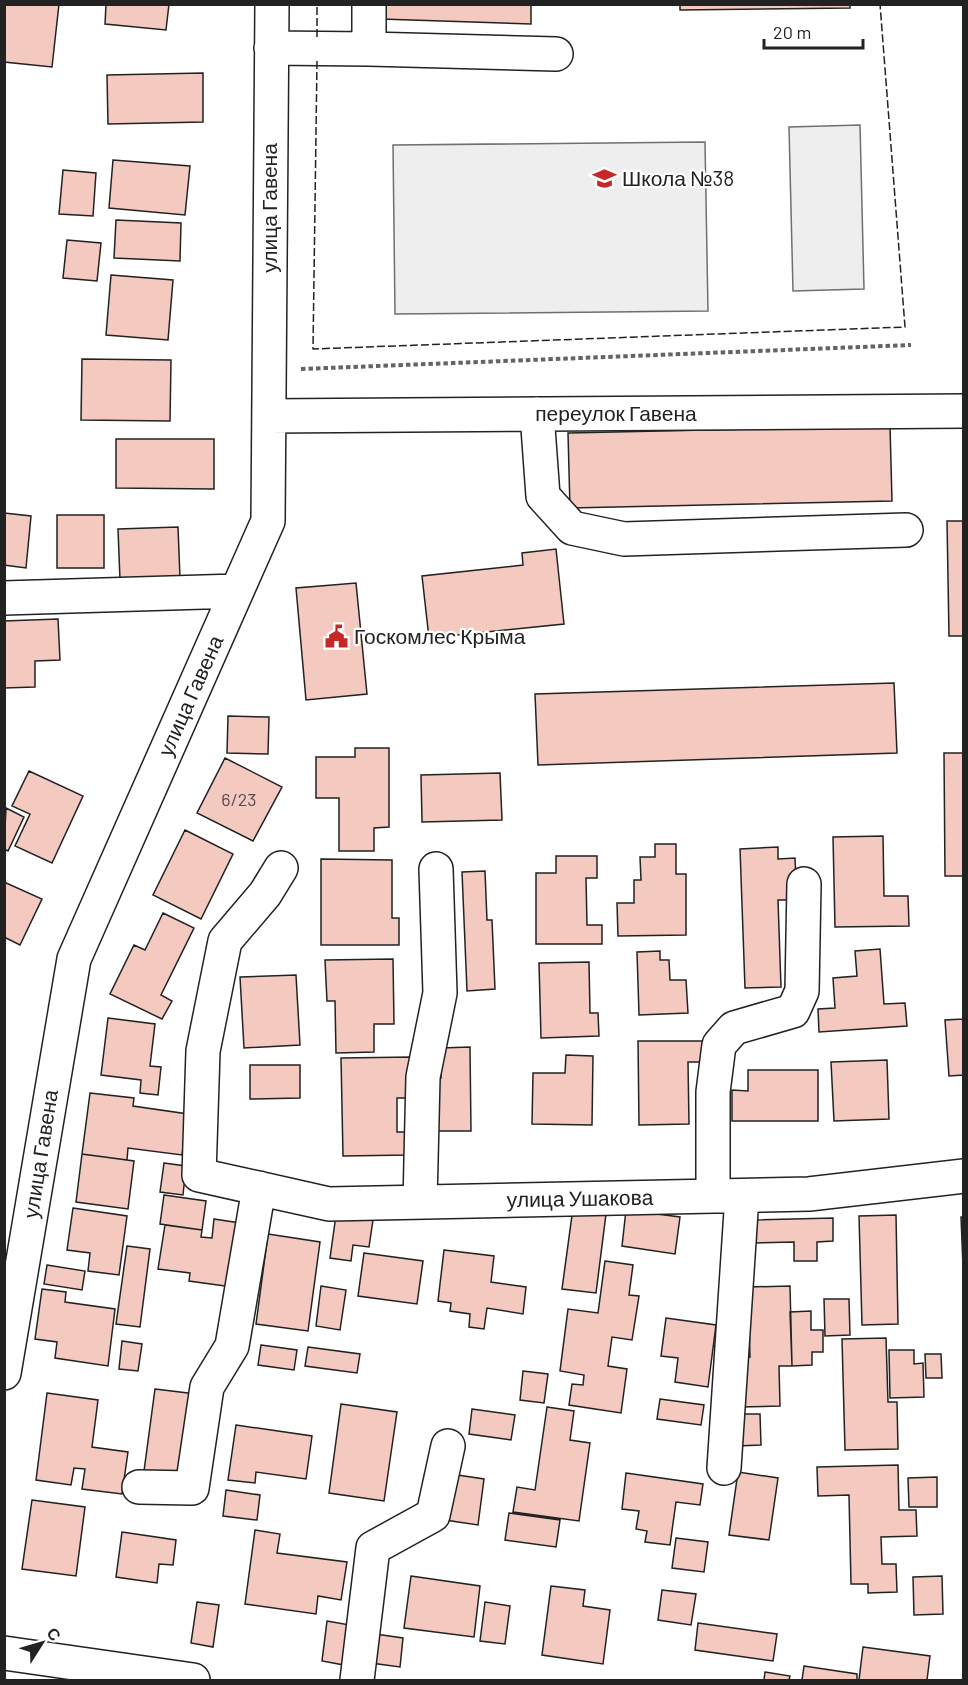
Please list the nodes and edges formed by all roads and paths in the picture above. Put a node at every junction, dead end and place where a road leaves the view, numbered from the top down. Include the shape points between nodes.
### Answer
1 (272, 4) edge
2 (369, 4) edge
3 (272, 48) junction
4 (369, 50) junction
5 (556, 54) dead end
6 (911, 345) dead end
7 (297, 369) dead end
8 (963, 411) edge
9 (537, 414) junction
10 (269, 416) junction
11 (906, 530) dead end
12 (237, 591) junction
13 (4, 598) edge
14 (281, 868) dead end
15 (436, 869) dead end
16 (804, 884) dead end
17 (963, 1176) edge
18 (259, 1188) junction
19 (727, 1196) junction
20 (420, 1202) junction
21 (4, 1373) edge
22 (448, 1446) dead end
23 (724, 1468) dead end
24 (139, 1487) dead end
25 (4, 1653) edge
26 (193, 1680) edge
27 (357, 1680) edge

1 - 3 street, улица Гавена
2 - 4 street
3 - 4 street
3 - 10 street, улица Гавена
4 - 5 street
6 - 7 path
8 - 9 street, переулок Гавена
9 - 10 street, переулок Гавена
9 - 11 street via 543,496 572,528 624,539
10 - 12 street, улица Гавена via 268,520
12 - 13 street
12 - 21 street, улица Гавена via 74,959
14 - 18 street, улица Ушакова via 266,894 225,941 203,1051 199,1175
15 - 20 street via 440,993 423,1077
16 - 19 street via 802,992 793,1011 734,1028 719,1046 713,1092
17 - 19 street, улица Ушакова via 809,1194
18 - 20 street, улица Ушакова via 329,1204
18 - 24 street via 232,1346 207,1387 192,1488
19 - 20 street, улица Ушакова
19 - 23 street
22 - 27 street via 433,1515 374,1548
25 - 26 street

